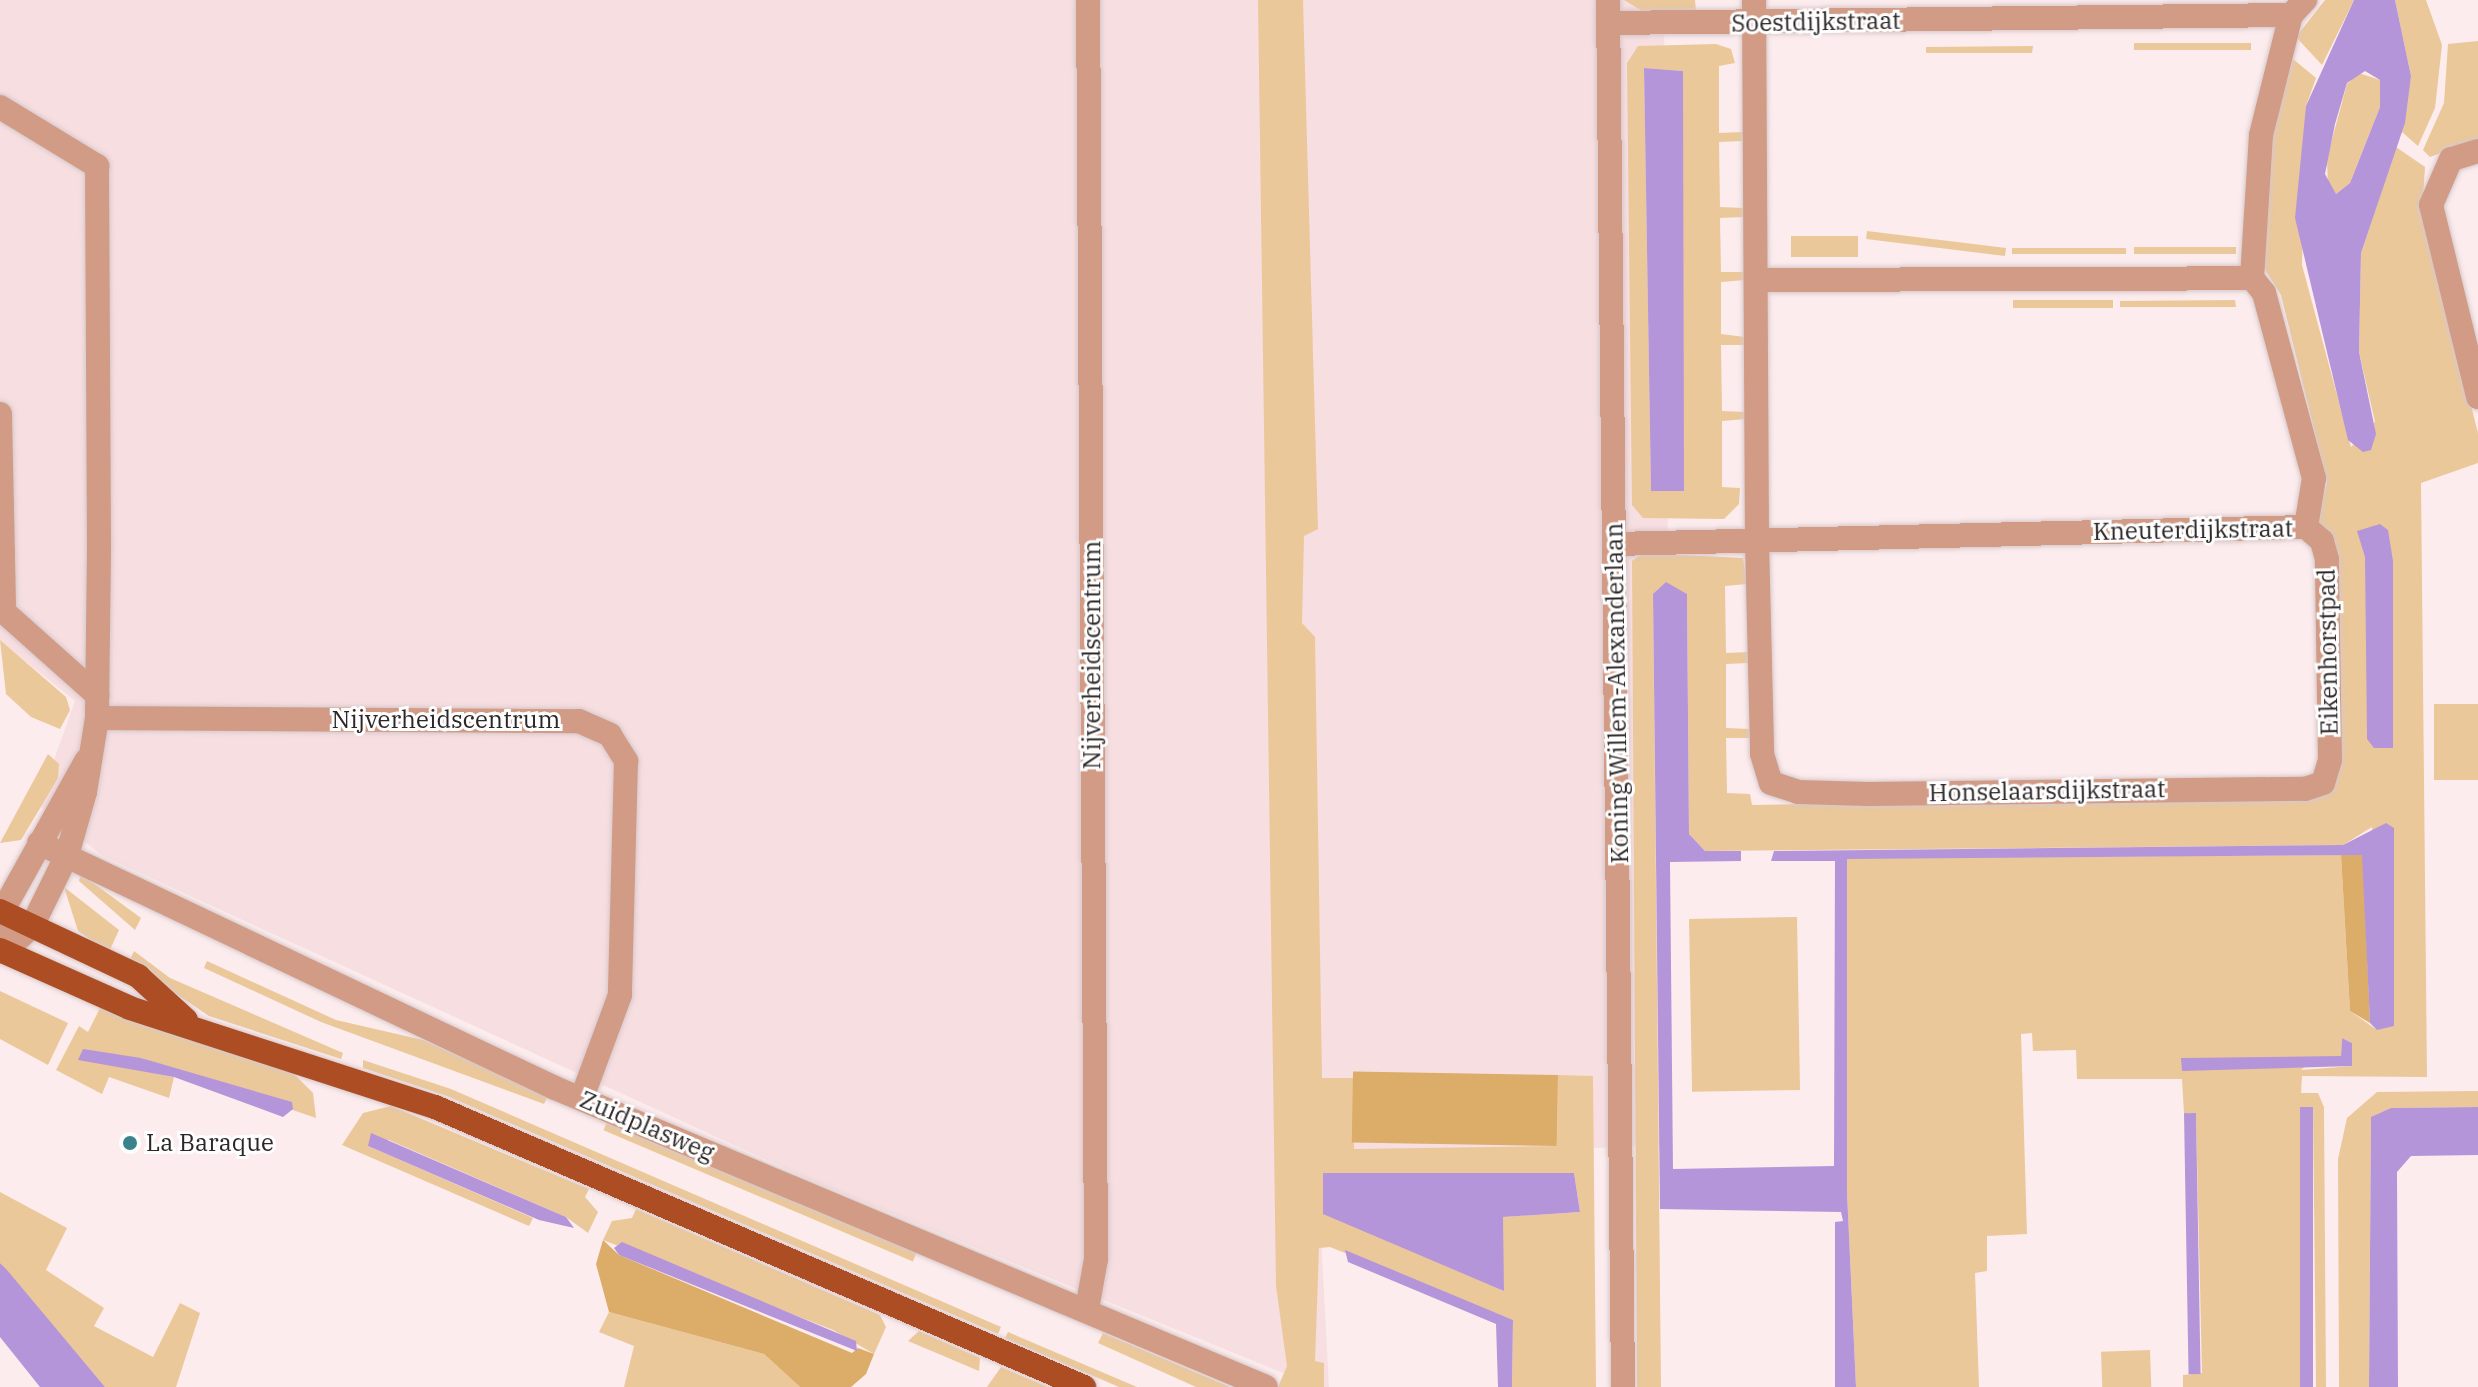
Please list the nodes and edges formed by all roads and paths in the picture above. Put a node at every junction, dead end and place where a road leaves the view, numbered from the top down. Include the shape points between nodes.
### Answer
1 (1088, 0) edge
2 (2298, 8) edge
3 (1608, 12) edge
4 (1754, 12) edge
5 (0, 107) edge
6 (2478, 151) edge
7 (2252, 278) junction
8 (1760, 280) junction
9 (2478, 397) edge
10 (0, 414) edge
11 (2306, 527) junction
12 (1757, 542) junction
13 (1615, 544) junction
14 (97, 707) junction
15 (93, 749) junction
16 (2323, 783) joint
17 (39, 843) junction
18 (67, 855) junction
19 (1, 912) edge
20 (32, 926) junction
21 (2, 951) edge
22 (190, 1024) junction
23 (582, 1098) junction
24 (1087, 1309) junction
25 (1084, 1387) edge
26 (1266, 1387) edge
27 (1623, 1387) edge

1 - 24 street, Nijverheidscentrum via 1096,1259
2 - 4 street, Soestdijkstraat
2 - 7 street via 2261,135
3 - 4 street, Soestdijkstraat
3 - 13 street, Koning Willem-Alexanderlaan
4 - 8 street
5 - 14 street via 97,166
6 - 9 street via 2451,159 2431,205
7 - 8 street
7 - 11 street, Kneuterdijkstraat via 2264,293 2314,478
8 - 12 street
10 - 14 street via 4,612
11 - 12 street, Kneuterdijkstraat
11 - 16 street, Eikenhorstpad via 2322,541 2327,559 2330,760
12 - 13 street, Kneuterdijkstraat
12 - 16 street, Honselaarsdijkstraat via 1762,754 1771,783 1798,792 1868,794 2305,789
13 - 27 street, Koning Willem-Alexanderlaan
14 - 15 street
14 - 23 street, Nijverheidscentrum via 579,721 610,735 626,761 620,995
15 - 17 street
15 - 18 street
17 - 18 street, Zuidplasweg
17 - 19 street
18 - 20 street
18 - 23 street, Zuidplasweg via 155,903
19 - 20 main road
19 - 21 street
20 - 21 street
20 - 22 main road via 138,976
21 - 22 main road via 130,1008
22 - 25 main road via 435,1107
23 - 24 street, Zuidplasweg
24 - 26 street, Zuidplasweg

